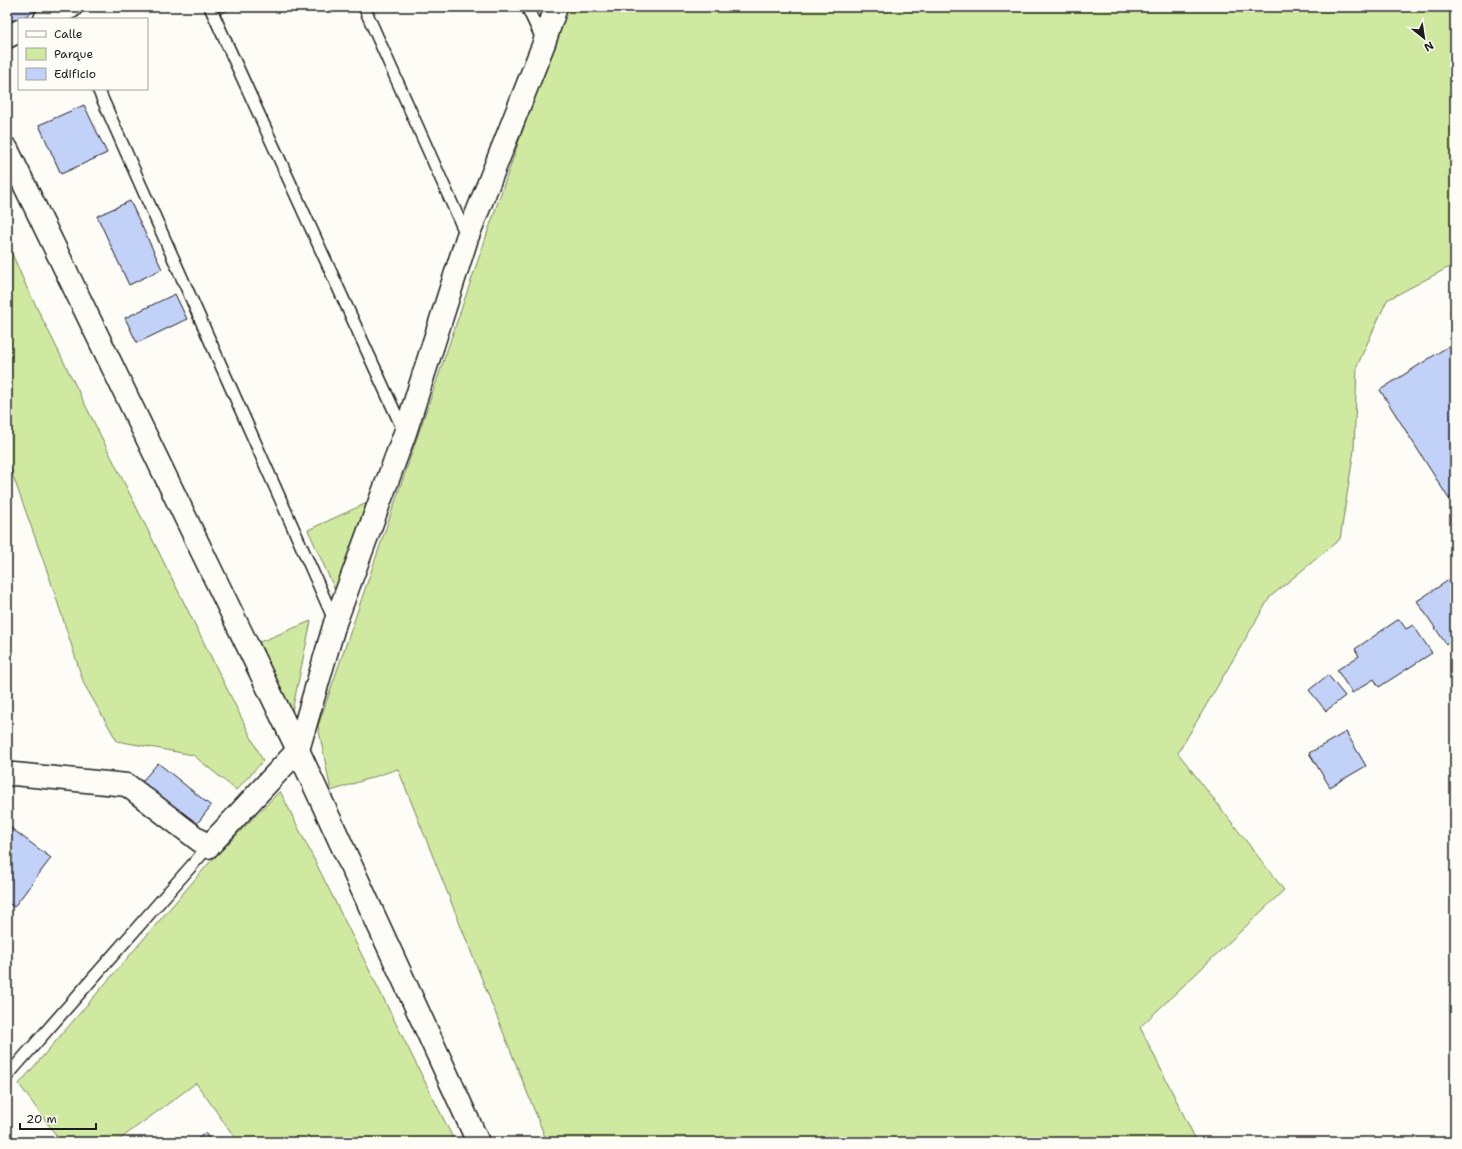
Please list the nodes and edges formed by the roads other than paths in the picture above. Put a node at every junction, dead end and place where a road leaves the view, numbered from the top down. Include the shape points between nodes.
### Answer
1 (210, 7) edge
2 (364, 7) edge
3 (527, 7) edge
4 (556, 7) edge
5 (18, 32) edge
6 (7, 37) edge
7 (544, 43) junction
8 (98, 90) edge
9 (7, 150) edge
10 (467, 238) junction
11 (405, 434) junction
12 (335, 623) junction
13 (298, 750) junction
14 (7, 775) edge
15 (208, 847) junction
16 (7, 1076) edge
17 (478, 1142) edge

1 - 11 lane
2 - 10 lane
3 - 7 lane
4 - 7 street
5 - 6 street
7 - 10 street
8 - 12 lane
9 - 13 street
10 - 11 street
11 - 12 street
12 - 13 street
13 - 15 street
13 - 17 street
14 - 15 street via 127,785
15 - 16 lane

